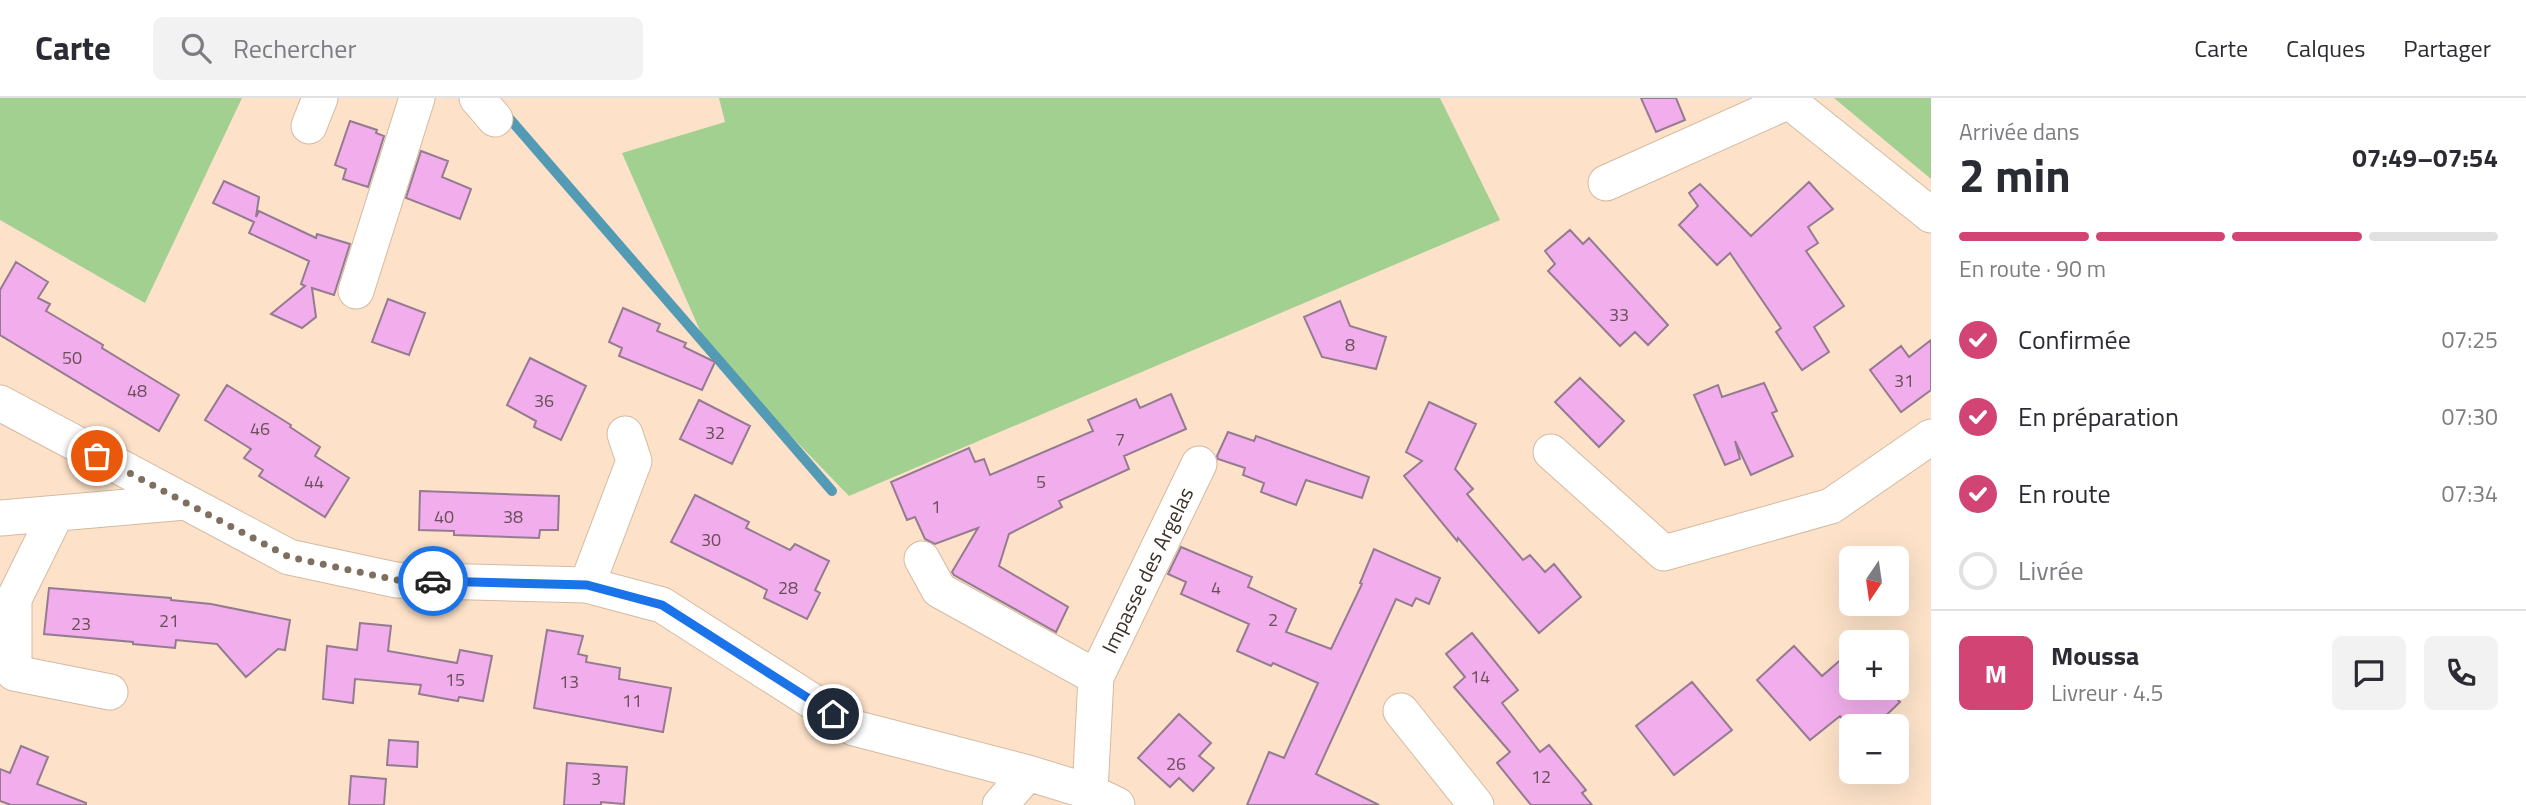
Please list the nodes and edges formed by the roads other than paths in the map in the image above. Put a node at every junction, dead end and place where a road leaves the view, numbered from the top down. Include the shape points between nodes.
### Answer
1 (418, 98) edge
2 (1787, 100) edge
3 (1606, 183) dead end
4 (1931, 215) edge
5 (356, 291) dead end
6 (0, 403) edge
7 (625, 434) dead end
8 (1931, 437) edge
9 (1550, 452) dead end
10 (1199, 464) dead end
11 (185, 502) junction
12 (56, 514) junction
13 (1, 518) edge
14 (922, 559) dead end
15 (587, 585) junction
16 (1096, 677) junction
17 (110, 692) dead end
18 (1401, 711) dead end
19 (1028, 773) junction
20 (1104, 799) edge
21 (1000, 805) edge
22 (1476, 805) edge

1 - 5 street
2 - 3 street
2 - 4 street
6 - 11 street
7 - 15 street via 634,461
8 - 9 street via 1831,506 1664,553
10 - 16 street, Impasse des Argelas
11 - 12 street
11 - 15 street via 289,557 396,580
12 - 13 street
12 - 17 street via 14,599 14,673
14 - 16 street, Impasse des Argelas via 939,590
15 - 19 street via 662,605 854,728
16 - 20 street, Impasse des Argelas
18 - 22 street
19 - 20 street
19 - 21 street

